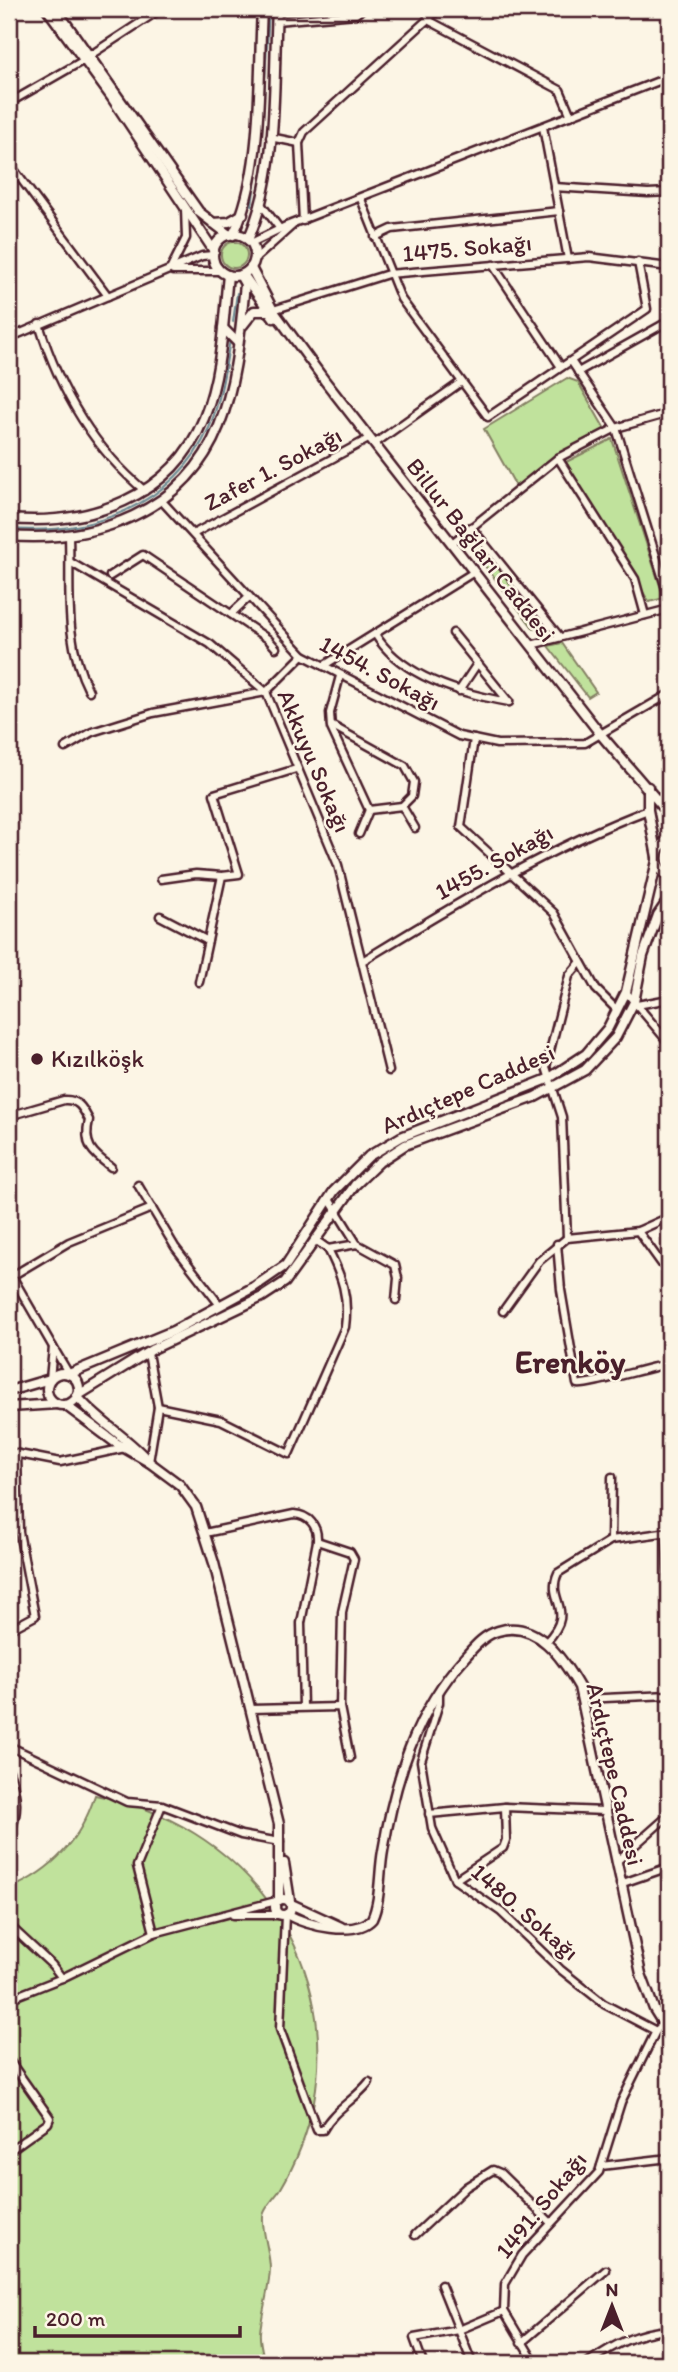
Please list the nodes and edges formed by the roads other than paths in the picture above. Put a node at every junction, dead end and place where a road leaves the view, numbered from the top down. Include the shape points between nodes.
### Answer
1 (47, 9) edge
2 (56, 9) edge
3 (161, 9) edge
4 (262, 9) edge
5 (277, 9) edge
6 (362, 9) edge
7 (428, 9) edge
8 (439, 9) edge
9 (428, 20) junction
10 (276, 21) junction
11 (87, 58) junction
12 (669, 77) edge
13 (9, 103) edge
14 (571, 116) junction
15 (543, 127) junction
16 (270, 137) junction
17 (299, 143) junction
18 (9, 163) edge
19 (171, 180) junction
20 (554, 187) junction
21 (669, 192) edge
22 (361, 199) junction
23 (184, 204) junction
24 (261, 204) junction
25 (559, 211) junction
26 (243, 214) junction
27 (303, 221) junction
28 (211, 223) junction
29 (293, 225) junction
30 (280, 229) junction
31 (231, 235) junction
32 (375, 237) junction
33 (249, 241) junction
34 (213, 253) junction
35 (568, 259) junction
36 (638, 262) junction
37 (253, 264) junction
38 (493, 265) junction
39 (669, 267) edge
40 (168, 271) junction
41 (224, 273) junction
42 (242, 274) junction
43 (388, 274) junction
44 (108, 296) junction
45 (270, 311) junction
46 (668, 323) edge
47 (38, 324) junction
48 (223, 328) junction
49 (240, 331) junction
50 (9, 338) edge
51 (239, 343) junction
52 (570, 361) junction
53 (561, 367) junction
54 (578, 372) junction
55 (460, 383) junction
56 (669, 413) edge
57 (616, 428) junction
58 (372, 441) junction
59 (558, 458) junction
60 (145, 491) junction
61 (161, 500) junction
62 (9, 519) edge
63 (471, 527) junction
64 (195, 533) junction
65 (9, 536) edge
66 (69, 536) junction
67 (452, 543) junction
68 (70, 562) junction
69 (474, 572) junction
70 (110, 576) dead end
71 (248, 598) junction
72 (669, 598) edge
73 (669, 609) edge
74 (231, 614) junction
75 (645, 615) junction
76 (453, 633) dead end
77 (375, 634) junction
78 (559, 636) junction
79 (531, 645) junction
80 (276, 648) dead end
81 (303, 655) junction
82 (477, 664) junction
83 (323, 666) junction
84 (340, 676) junction
85 (89, 691) dead end
86 (459, 691) junction
87 (266, 692) junction
88 (667, 696) edge
89 (669, 707) edge
90 (331, 725) junction
91 (602, 736) junction
92 (474, 739) junction
93 (65, 748) dead end
94 (296, 769) junction
95 (648, 787) junction
96 (669, 796) edge
97 (659, 800) junction
98 (402, 806) junction
99 (369, 810) junction
100 (648, 810) junction
101 (669, 814) edge
102 (415, 828) dead end
103 (359, 834) dead end
104 (669, 839) edge
105 (657, 859) junction
106 (511, 872) junction
107 (222, 876) junction
108 (669, 876) edge
109 (161, 879) dead end
110 (669, 899) edge
111 (160, 916) dead end
112 (208, 941) junction
113 (363, 960) junction
114 (579, 964) junction
115 (200, 982) dead end
116 (626, 992) junction
117 (669, 999) edge
118 (635, 1003) junction
119 (617, 1010) junction
120 (669, 1043) edge
121 (389, 1071) dead end
122 (548, 1079) junction
123 (554, 1090) junction
124 (9, 1116) edge
125 (111, 1167) dead end
126 (138, 1185) dead end
127 (329, 1199) junction
128 (152, 1208) junction
129 (337, 1211) junction
130 (669, 1217) edge
131 (638, 1231) junction
132 (308, 1234) junction
133 (566, 1238) junction
134 (317, 1241) junction
135 (357, 1244) junction
136 (557, 1244) junction
137 (328, 1249) junction
138 (10, 1274) edge
139 (669, 1274) edge
140 (396, 1300) dead end
141 (219, 1304) junction
142 (503, 1311) dead end
143 (53, 1347) junction
144 (148, 1353) junction
145 (669, 1364) edge
146 (69, 1374) junction
147 (50, 1379) junction
148 (9, 1391) edge
149 (78, 1396) junction
150 (61, 1404) junction
151 (9, 1407) edge
152 (158, 1407) junction
153 (125, 1448) junction
154 (9, 1452) edge
155 (17, 1454) junction
156 (149, 1462) junction
157 (612, 1477) dead end
158 (668, 1532) edge
159 (205, 1533) junction
160 (611, 1540) junction
161 (317, 1541) junction
162 (669, 1599) edge
163 (9, 1630) edge
164 (546, 1642) junction
165 (439, 1689) junction
166 (669, 1695) edge
167 (583, 1699) junction
168 (303, 1707) junction
169 (340, 1707) junction
170 (250, 1709) junction
171 (9, 1746) edge
172 (350, 1758) dead end
173 (9, 1771) edge
174 (162, 1805) junction
175 (505, 1808) junction
176 (605, 1811) junction
177 (429, 1814) junction
178 (669, 1815) edge
179 (9, 1837) edge
180 (280, 1842) junction
181 (281, 1853) junction
182 (616, 1861) junction
183 (669, 1867) edge
184 (455, 1880) junction
185 (620, 1884) junction
186 (278, 1901) junction
187 (290, 1903) junction
188 (228, 1915) junction
189 (284, 1915) junction
190 (9, 1925) edge
191 (341, 1927) junction
192 (154, 1933) junction
193 (62, 1978) junction
194 (9, 1999) edge
195 (663, 2024) junction
196 (656, 2031) junction
197 (669, 2033) edge
198 (9, 2060) edge
199 (369, 2082) dead end
200 (9, 2151) edge
201 (669, 2158) edge
202 (601, 2166) junction
203 (551, 2223) junction
204 (415, 2235) dead end
205 (607, 2270) dead end
206 (441, 2285) dead end
207 (504, 2311) junction
208 (459, 2330) junction
209 (669, 2330) edge
210 (522, 2343) junction
211 (423, 2363) edge
212 (472, 2363) edge
213 (536, 2363) edge
214 (587, 2363) edge

1 - 11 street
2 - 11 street
3 - 11 street
4 - 26 street via 257,116
5 - 10 street
6 - 10 street via 356,14
7 - 9 street
8 - 9 street
9 - 14 street via 560,90
9 - 17 street via 312,123
10 - 16 street
11 - 13 street
11 - 19 street
12 - 14 street
14 - 15 street
15 - 20 street
15 - 22 street
16 - 17 street
16 - 24 street
17 - 27 street
18 - 44 street
19 - 23 street
19 - 28 street
20 - 21 street
20 - 25 street
22 - 27 street
22 - 32 street
23 - 34 street
23 - 40 street via 186,238
24 - 30 street
24 - 33 street
25 - 32 street via 392,229
25 - 35 street
26 - 28 street via 229,222
26 - 31 street
27 - 29 street
28 - 31 street
29 - 30 street
29 - 37 street
30 - 33 street
31 - 33 street
31 - 34 street via 219,241
32 - 43 street
33 - 37 street
34 - 40 street
34 - 41 street
35 - 36 street, 1475. Sokağı
35 - 38 street, 1475. Sokağı
36 - 39 street, 1475. Sokağı
36 - 52 street via 647,309
37 - 42 street
37 - 45 street
38 - 43 street, 1475. Sokağı
38 - 53 street
40 - 41 street
40 - 44 street
41 - 42 street
41 - 48 street
42 - 45 street
42 - 49 street
43 - 45 street, 1475. Sokağı
43 - 55 street
44 - 47 street
45 - 49 street via 254,311
45 - 58 street, Billur Bağları Caddesi
46 - 54 street
47 - 50 street
47 - 60 street via 56,372 84,422 113,461
48 - 51 street
48 - 60 street via 214,385 198,430 179,459
49 - 51 street
51 - 61 street via 228,398 214,437 192,470
52 - 53 street
52 - 54 street
53 - 55 street via 488,416
54 - 57 street
55 - 58 street, Zafer 1. Sokağı
56 - 57 street
57 - 59 street
57 - 72 street
58 - 64 street, Zafer 1. Sokağı
58 - 67 street, Billur Bağları Caddesi
59 - 63 street
59 - 75 street via 635,579
60 - 62 street via 88,516
61 - 64 street, 1454. Sokağı
61 - 66 street via 115,525
63 - 67 street
63 - 78 street
64 - 71 street, 1454. Sokağı
65 - 66 street
66 - 68 street
67 - 69 street, Billur Bağları Caddesi
68 - 85 street via 71,640
68 - 87 street, Akkuyu Sokağı via 210,644
69 - 77 street
69 - 79 street, Billur Bağları Caddesi
70 - 74 street via 143,555
71 - 74 street
71 - 81 street, 1454. Sokağı
73 - 75 street
74 - 80 street
75 - 78 street
76 - 82 street
77 - 83 street
77 - 86 street via 396,659
78 - 79 street
79 - 91 street, Billur Bağları Caddesi
81 - 83 street, 1454. Sokağı
81 - 87 street
82 - 86 street
82 - 86 street via 509,702
83 - 84 street, 1454. Sokağı
84 - 90 street
84 - 92 street, 1454. Sokağı via 459,736
87 - 93 street via 153,713 92,732
87 - 94 street, Akkuyu Sokağı
88 - 89 street
88 - 91 street, 1454. Sokağı
90 - 98 street via 405,766 414,789
90 - 99 street
91 - 92 street, 1454. Sokağı via 585,743 535,745
91 - 95 street, Billur Bağları Caddesi
92 - 106 street via 461,827
94 - 107 street via 214,794 239,874
94 - 113 street, Akkuyu Sokağı via 338,865
95 - 97 street, Billur Bağları Caddesi
95 - 100 street
96 - 97 street
97 - 101 street, Billur Bağları Caddesi
98 - 99 street
98 - 102 street
99 - 103 street
100 - 105 street
100 - 106 street, 1455. Sokağı via 586,834
104 - 105 street via 659,848
105 - 108 street
105 - 116 street, Ardıçtepe Caddesi
106 - 113 street, 1455. Sokağı
106 - 114 street via 554,913
107 - 109 street
107 - 112 street
110 - 118 street via 643,956
111 - 112 street
112 - 115 street
113 - 121 street, Akkuyu Sokağı
114 - 119 street
114 - 122 street via 566,987 546,1064
116 - 118 street
116 - 119 street, Ardıçtepe Caddesi
117 - 118 street
118 - 120 street
118 - 123 street via 600,1055
119 - 122 street, Ardıçtepe Caddesi via 586,1054
122 - 123 street
122 - 127 street, Ardıçtepe Caddesi via 401,1137 369,1156
123 - 129 street via 405,1145 355,1185
123 - 133 street via 563,1131
124 - 125 street via 73,1101 89,1121 85,1133 89,1148
126 - 128 street
127 - 129 street
127 - 132 street, Ardıçtepe Caddesi
128 - 138 street via 69,1242
128 - 141 street
129 - 134 street
129 - 135 street
130 - 131 street
131 - 133 street
131 - 139 street
132 - 134 street
132 - 141 street, Ardıçtepe Caddesi via 286,1265
133 - 136 street
134 - 137 street
134 - 144 street via 285,1282
135 - 137 street
135 - 140 street via 395,1265
136 - 142 street
136 - 145 street via 577,1384 585,1386
137 - 152 street via 345,1284 345,1327 289,1454 221,1420
138 - 143 street
141 - 146 street, Ardıçtepe Caddesi via 164,1335
143 - 146 street
143 - 147 street
144 - 149 street
144 - 152 street
146 - 147 street via 59,1373
146 - 149 street via 77,1381
147 - 148 street
147 - 150 street via 48,1394
149 - 150 street
149 - 156 street
150 - 151 street
150 - 153 street
152 - 156 street
153 - 155 street via 60,1462
153 - 156 street
154 - 155 street
155 - 163 street via 19,1532 34,1616
156 - 159 street via 180,1485 196,1507
157 - 160 street
158 - 160 street
158 - 162 street
159 - 161 street via 299,1514 312,1522
159 - 170 street
160 - 164 street via 558,1573 555,1581 562,1620
161 - 168 street via 302,1623
161 - 169 street via 350,1552 354,1559 342,1612
164 - 165 street via 518,1630 492,1633
164 - 167 street, Ardıçtepe Caddesi via 565,1663
165 - 177 street, 1480. Sokağı via 421,1761
165 - 191 street via 414,1733 396,1793 375,1914 364,1926
166 - 167 street
167 - 176 street, Ardıçtepe Caddesi
168 - 169 street
168 - 170 street
169 - 172 street
170 - 180 street
171 - 174 street via 127,1802
173 - 179 street via 17,1805
174 - 180 street via 241,1835
174 - 192 street via 137,1866
175 - 176 street
175 - 177 street
175 - 184 street via 503,1847
176 - 182 street, Ardıçtepe Caddesi
177 - 184 street, 1480. Sokağı
178 - 182 street
180 - 181 street
181 - 186 street
181 - 187 street
182 - 185 street, Ardıçtepe Caddesi
183 - 185 street
184 - 196 street, 1480. Sokağı via 501,1912 604,2004
185 - 195 street, Ardıçtepe Caddesi via 641,1974
186 - 187 street
186 - 188 street
186 - 189 street via 275,1910
187 - 189 street
187 - 191 street
188 - 189 street
188 - 192 street
189 - 191 street
189 - 199 street via 281,2029 317,2130 323,2130
190 - 193 street
192 - 193 street
193 - 194 street
195 - 196 street
195 - 197 street, Ardıçtepe Caddesi
196 - 202 street, 1491. Sokağı via 621,2102
198 - 200 street via 50,2118
201 - 202 street
202 - 203 street, 1491. Sokağı
203 - 204 street via 493,2170 466,2187
203 - 207 street, 1491. Sokağı via 522,2255 505,2284
205 - 210 street
206 - 208 street
207 - 208 street
207 - 210 street
208 - 211 street via 414,2338
208 - 212 street
209 - 214 street via 617,2342
210 - 213 street

